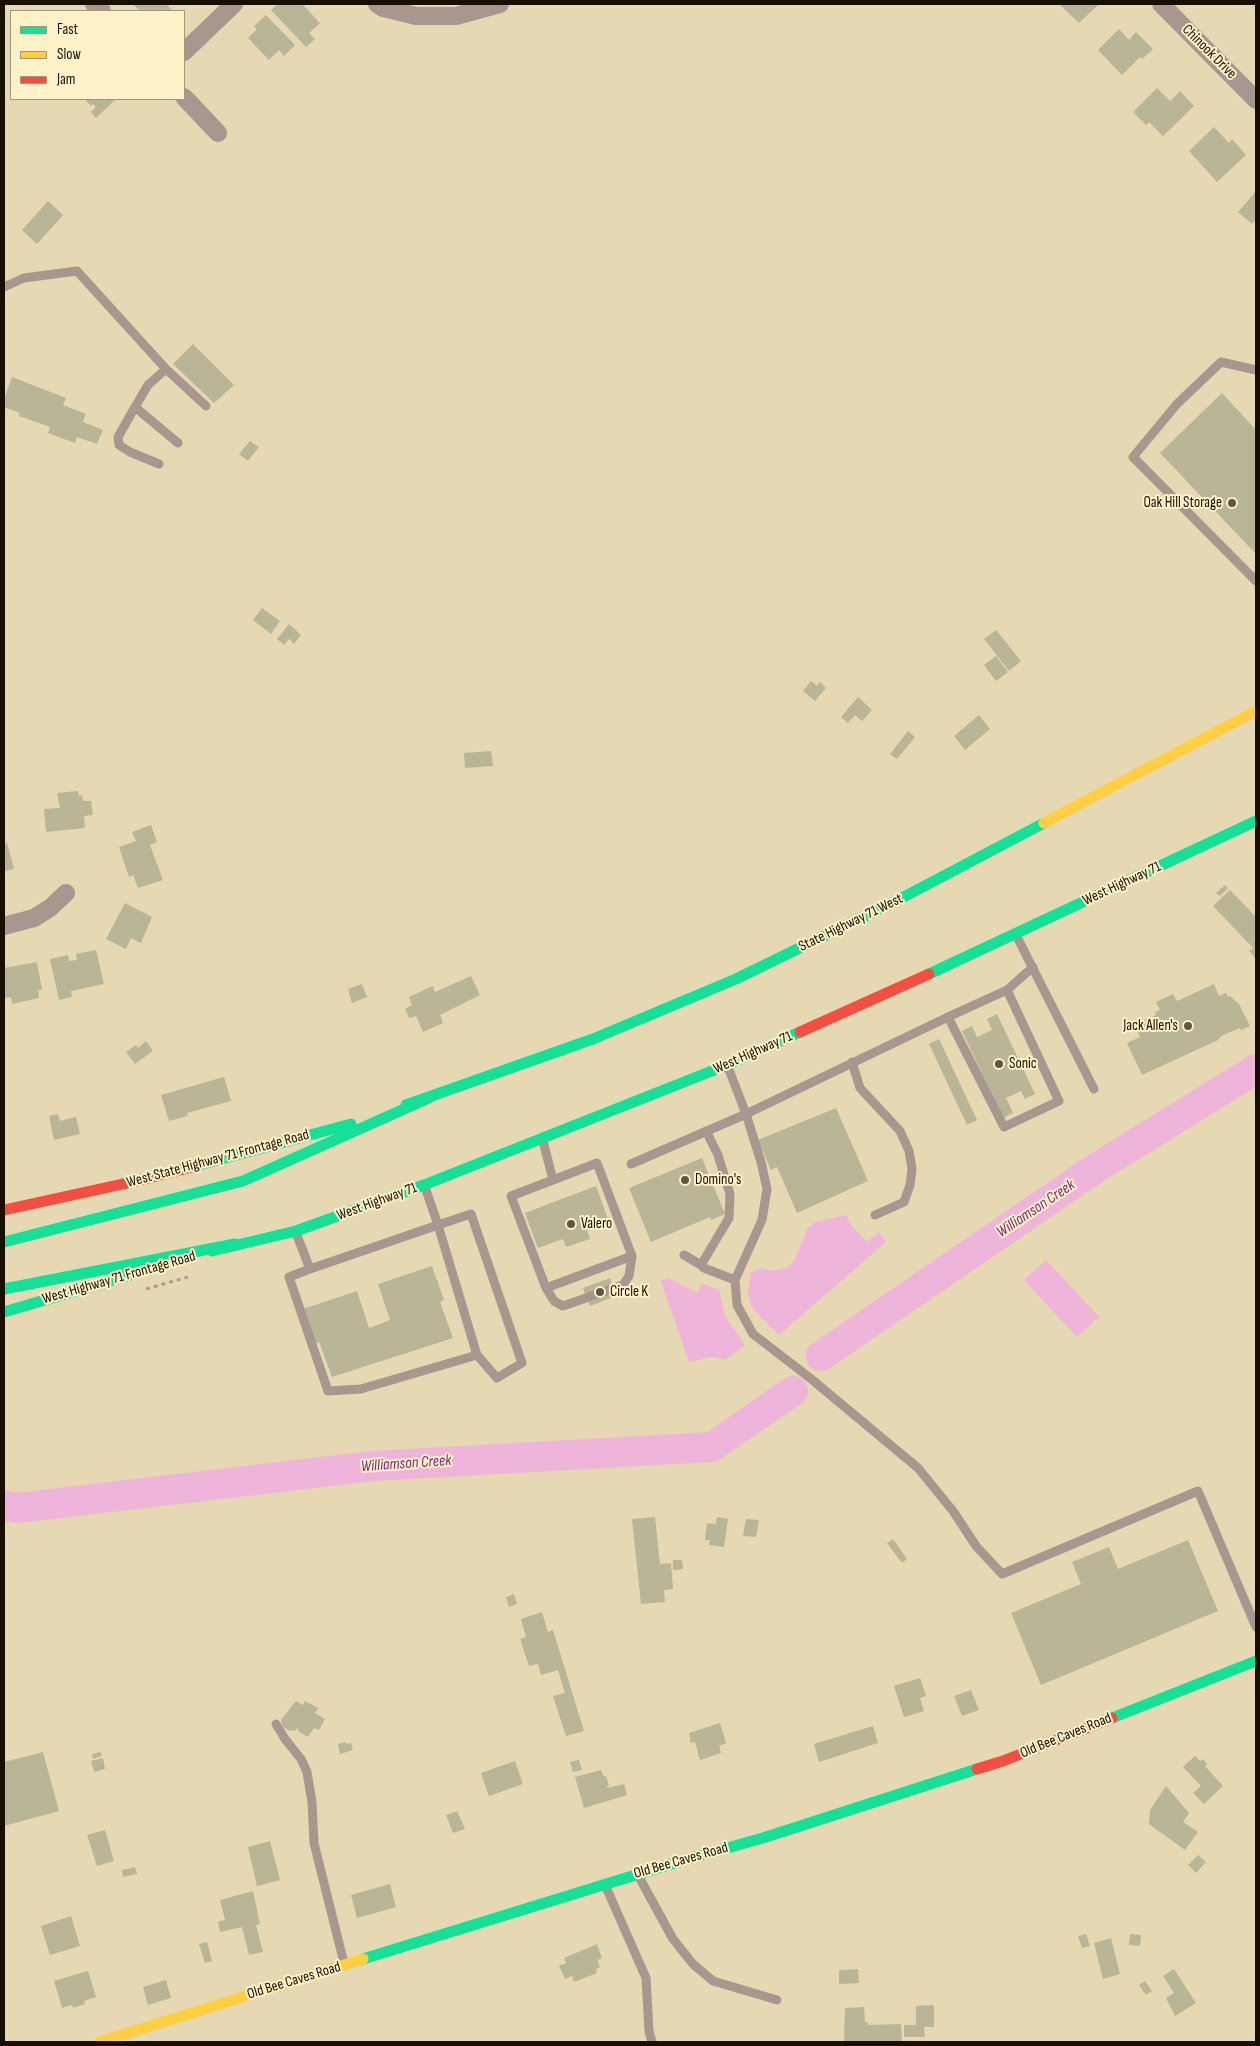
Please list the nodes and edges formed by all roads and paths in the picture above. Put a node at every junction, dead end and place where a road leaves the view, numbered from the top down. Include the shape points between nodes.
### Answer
1 (234, 4) edge
2 (377, 4) edge
3 (500, 4) edge
4 (1161, 4) edge
5 (185, 51) edge
6 (185, 98) edge
7 (1256, 100) edge
8 (218, 132) dead end
9 (4, 287) edge
10 (166, 369) junction
11 (1256, 370) edge
12 (206, 406) dead end
13 (135, 407) junction
14 (178, 443) dead end
15 (159, 464) dead end
16 (1256, 582) edge
17 (1256, 711) edge
18 (1252, 825) edge
19 (66, 893) dead end
20 (4, 926) edge
21 (1016, 934) junction
22 (1033, 967) junction
23 (1007, 990) junction
24 (948, 1016) junction
25 (852, 1062) junction
26 (727, 1065) junction
27 (1094, 1089) dead end
28 (429, 1098) junction
29 (746, 1114) junction
30 (706, 1132) junction
31 (543, 1138) junction
32 (630, 1164) dead end
33 (553, 1180) junction
34 (424, 1185) junction
35 (4, 1210) edge
36 (875, 1215) dead end
37 (438, 1225) junction
38 (296, 1231) junction
39 (4, 1242) edge
40 (235, 1244) junction
41 (684, 1255) dead end
42 (632, 1256) junction
43 (701, 1264) junction
44 (310, 1269) junction
45 (735, 1280) junction
46 (546, 1288) junction
47 (4, 1289) edge
48 (4, 1312) edge
49 (477, 1355) junction
50 (1256, 1626) edge
51 (1256, 1661) edge
52 (276, 1724) dead end
53 (637, 1874) junction
54 (604, 1884) junction
55 (345, 1966) junction
56 (777, 2000) dead end
57 (130, 2037) edge
58 (100, 2042) edge
59 (652, 2042) edge

1 - 5 street
2 - 3 street via 416,16 456,16
4 - 7 street, Chinook Drive
6 - 8 street
9 - 10 lane via 24,278 77,271
10 - 12 lane
10 - 13 lane via 148,385
11 - 16 lane via 1221,362 1177,404 1132,457
13 - 14 lane
13 - 15 lane via 118,437 119,445
17 - 28 main road, State Highway 71 West via 898,900 736,979 593,1039
18 - 21 main road, West Highway 71
19 - 20 street via 34,918
21 - 22 lane
21 - 26 main road, West Highway 71
22 - 23 lane
22 - 27 lane
23 - 24 lane
23 - 24 lane via 1059,1100 1004,1127
24 - 25 lane
25 - 29 lane
25 - 36 lane via 860,1088 900,1131 909,1151 912,1169 904,1202
26 - 29 lane
26 - 31 main road, West Highway 71
28 - 35 main road, West State Highway 71 Frontage Road via 347,1125 141,1180
28 - 39 main road via 243,1181
29 - 30 lane
29 - 45 lane via 767,1190 762,1220
30 - 32 lane
30 - 43 lane via 718,1155 730,1202 729,1218
31 - 33 lane
31 - 34 main road, West Highway 71
33 - 42 lane via 597,1163
33 - 46 lane via 511,1196
34 - 37 lane
34 - 38 main road, West Highway 71
37 - 44 lane
37 - 49 lane
37 - 49 lane via 471,1214 522,1363 497,1378
38 - 40 main road, West Highway 71
38 - 44 lane
40 - 47 main road
40 - 48 main road, West Highway 71 Frontage Road
41 - 43 lane
42 - 46 lane
42 - 46 lane via 630,1276 623,1285 563,1306 554,1301
43 - 45 lane
44 - 49 lane via 289,1276 328,1391 361,1389
45 - 50 lane via 737,1305 753,1334 918,1468 976,1546 1002,1574 1198,1491
51 - 53 main road, Old Bee Caves Road via 1003,1761 763,1838
52 - 55 lane via 307,1772 314,1843
53 - 54 main road, Old Bee Caves Road
53 - 56 lane via 673,1939 693,1964 713,1982
54 - 55 main road, Old Bee Caves Road
54 - 59 lane via 646,1978 648,2031
55 - 57 main road, Old Bee Caves Road
57 - 58 main road, Old Bee Caves Road

